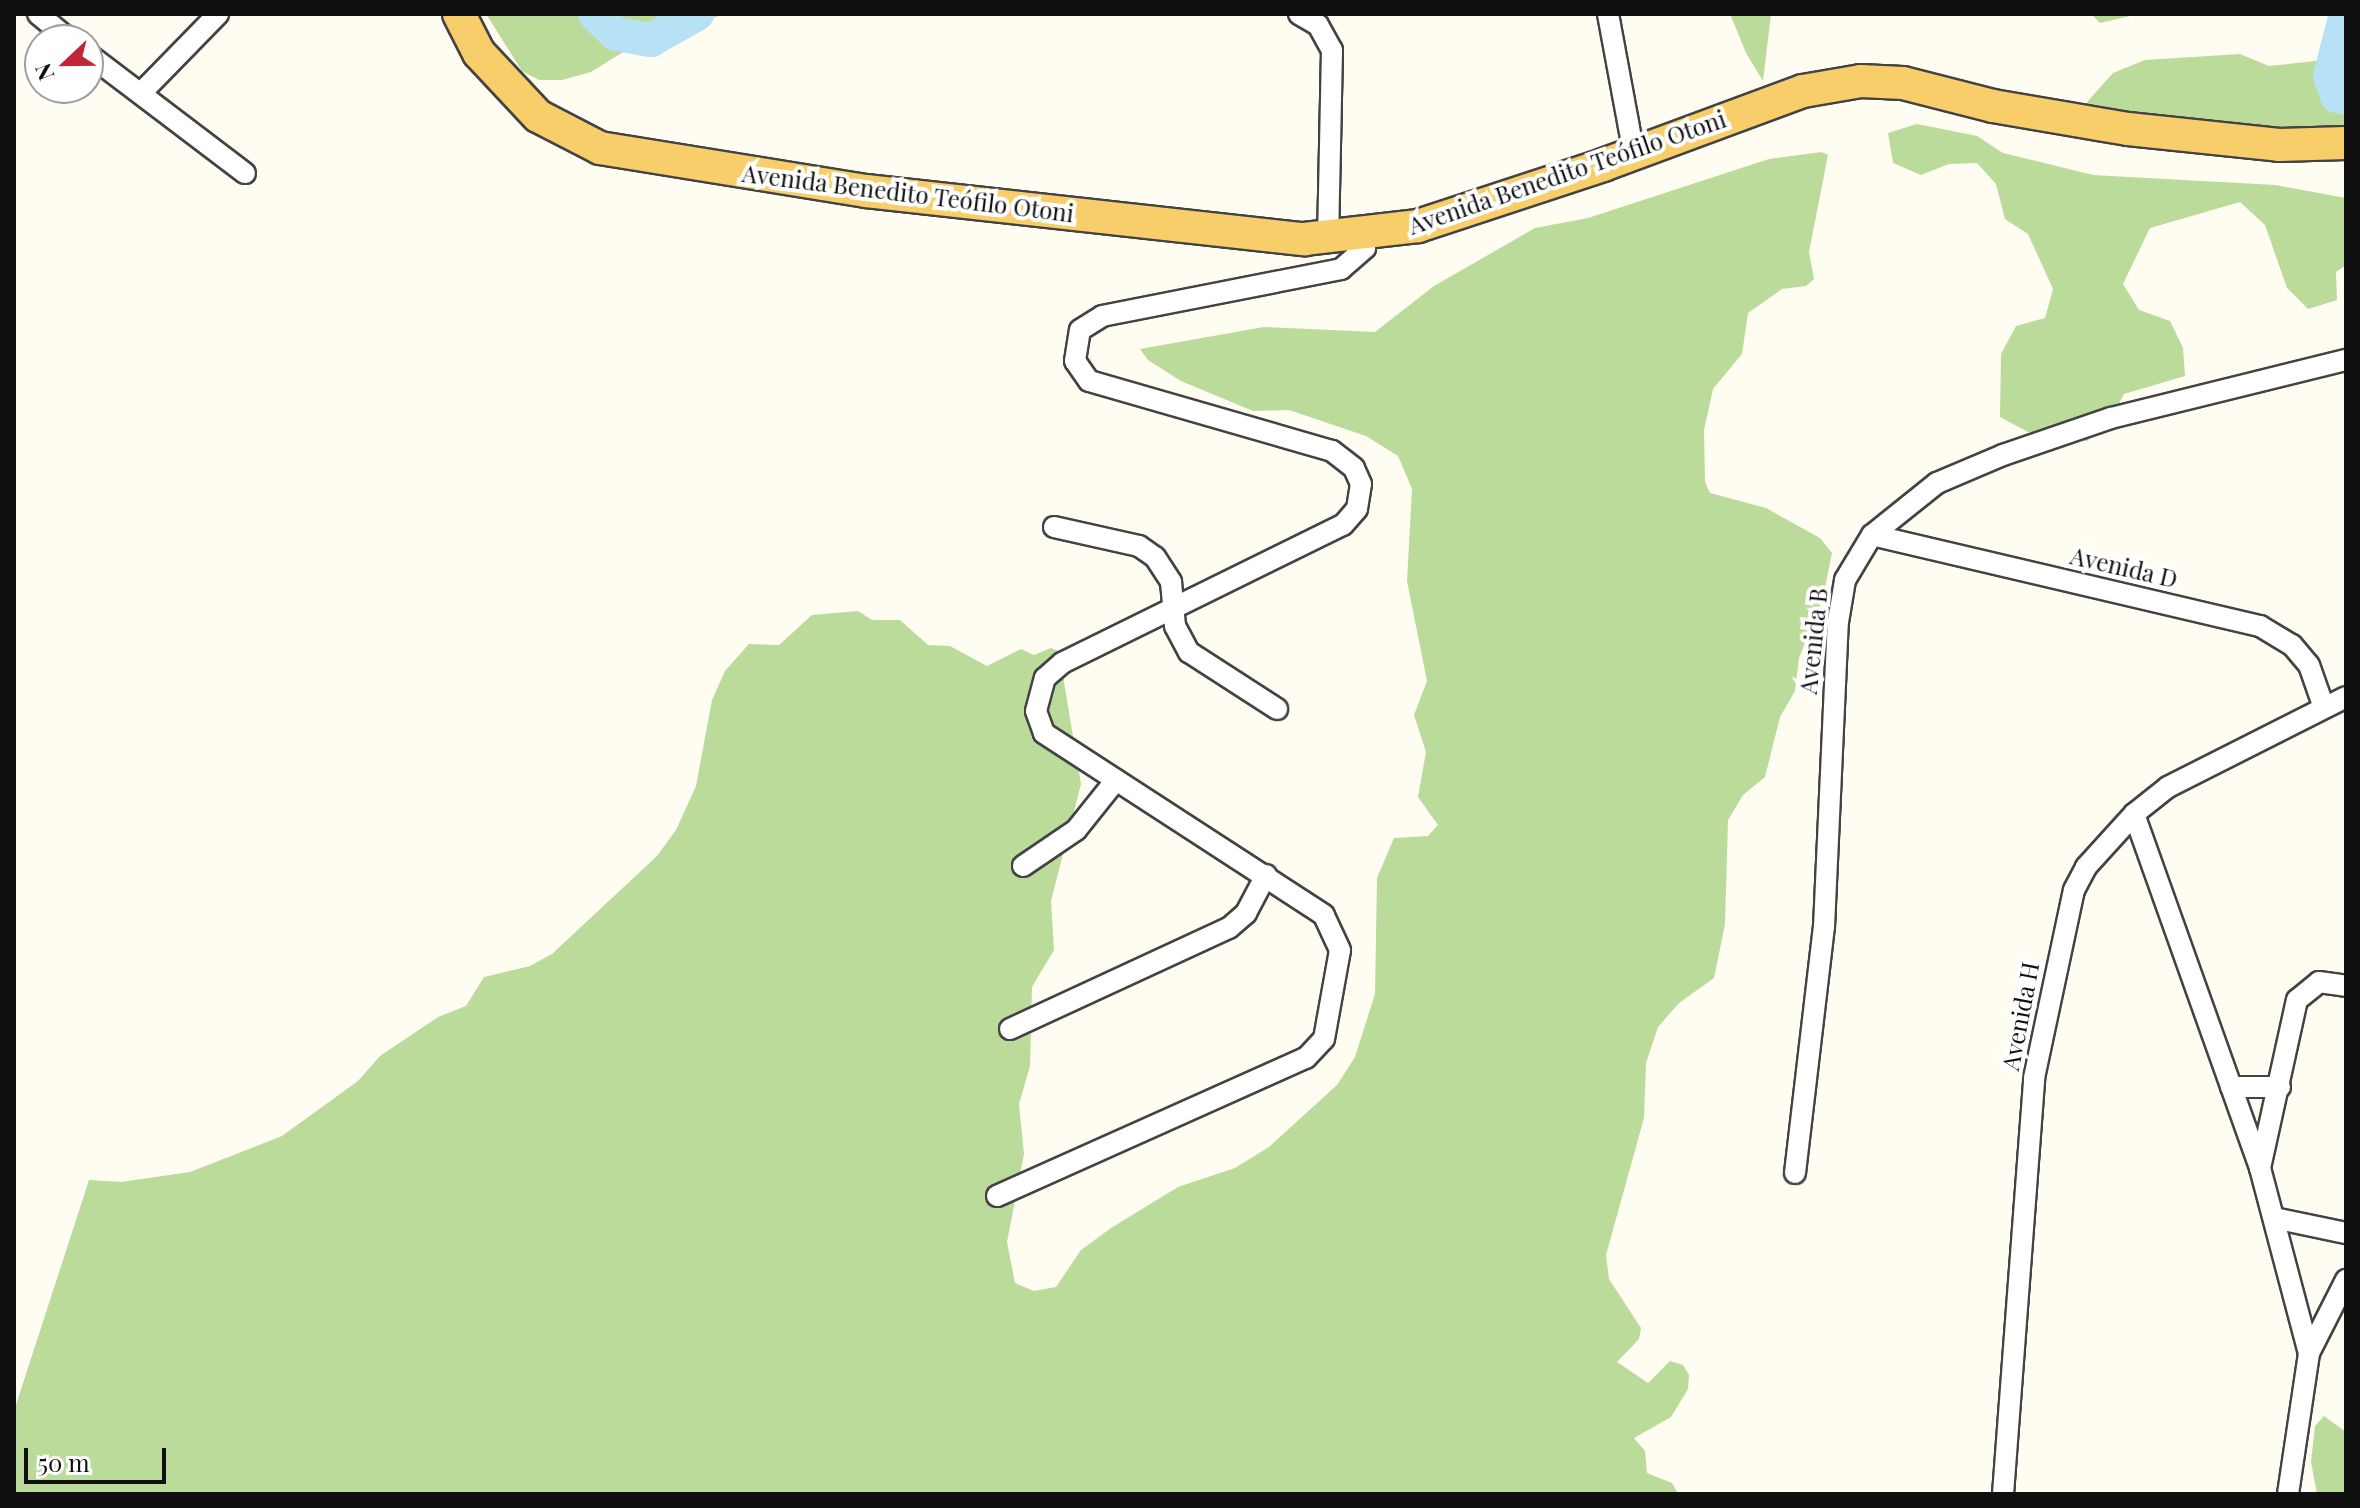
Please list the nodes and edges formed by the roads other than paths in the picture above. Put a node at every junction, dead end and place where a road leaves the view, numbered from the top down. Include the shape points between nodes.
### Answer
1 (218, 14) edge
2 (459, 14) edge
3 (1299, 14) edge
4 (1608, 14) edge
5 (104, 65) edge
6 (142, 92) junction
7 (2346, 143) edge
8 (1634, 154) junction
9 (245, 173) dead end
10 (1364, 234) junction
11 (1328, 237) junction
12 (2346, 360) edge
13 (1054, 527) dead end
14 (1872, 535) junction
15 (1174, 608) junction
16 (2346, 697) edge
17 (2323, 705) junction
18 (1277, 709) dead end
19 (1116, 780) junction
20 (2134, 814) junction
21 (1023, 866) dead end
22 (1266, 875) junction
23 (2346, 986) edge
24 (1010, 1029) dead end
25 (2231, 1087) junction
26 (2280, 1087) junction
27 (2260, 1168) junction
28 (1795, 1173) dead end
29 (997, 1196) dead end
30 (2274, 1218) junction
31 (2346, 1233) edge
32 (2346, 1280) edge
33 (2309, 1353) junction
34 (2003, 1494) edge
35 (2288, 1494) edge

1 - 6 street
2 - 11 main road, Avenida Benedito Teófilo Otoni via 479,53 538,116 600,148 866,191 1304,239
3 - 11 street via 1318,25 1332,50
4 - 8 street
5 - 6 street
6 - 9 street
7 - 8 main road, Avenida Benedito Teófilo Otoni via 2279,145 2128,129 1993,106 1903,83 1861,81 1803,91
8 - 10 main road, Avenida Benedito Teófilo Otoni via 1459,214
10 - 11 main road, Avenida Benedito Teófilo Otoni
10 - 15 street via 1365,248 1341,269 1102,316 1086,323 1076,337 1075,361 1089,381 1332,451 1358,476 1357,509 1343,525
12 - 14 street, Avenida B via 2111,418 2003,455 1937,483
13 - 15 street via 1147,551 1167,573
14 - 17 street, Avenida D via 2260,626 2292,645 2309,665
14 - 28 street, Avenida B via 1845,580 1838,622 1824,927
15 - 18 street via 1178,634 1189,652
15 - 19 street via 1062,663 1040,688 1036,711 1044,733
16 - 17 street, Avenida H
17 - 20 street, Avenida H via 2168,787
19 - 21 street via 1076,830
19 - 22 street
20 - 25 street
20 - 34 street, Avenida H via 2086,867 2064,916 2033,1093
22 - 24 street via 1246,913 1229,928
22 - 29 street via 1315,906 1337,938 1340,950 1321,1046 1306,1058
23 - 26 street via 2319,982 2297,1000
25 - 26 street
25 - 27 street
26 - 27 street
27 - 30 street
30 - 31 street
30 - 33 street
32 - 33 street
33 - 35 street

